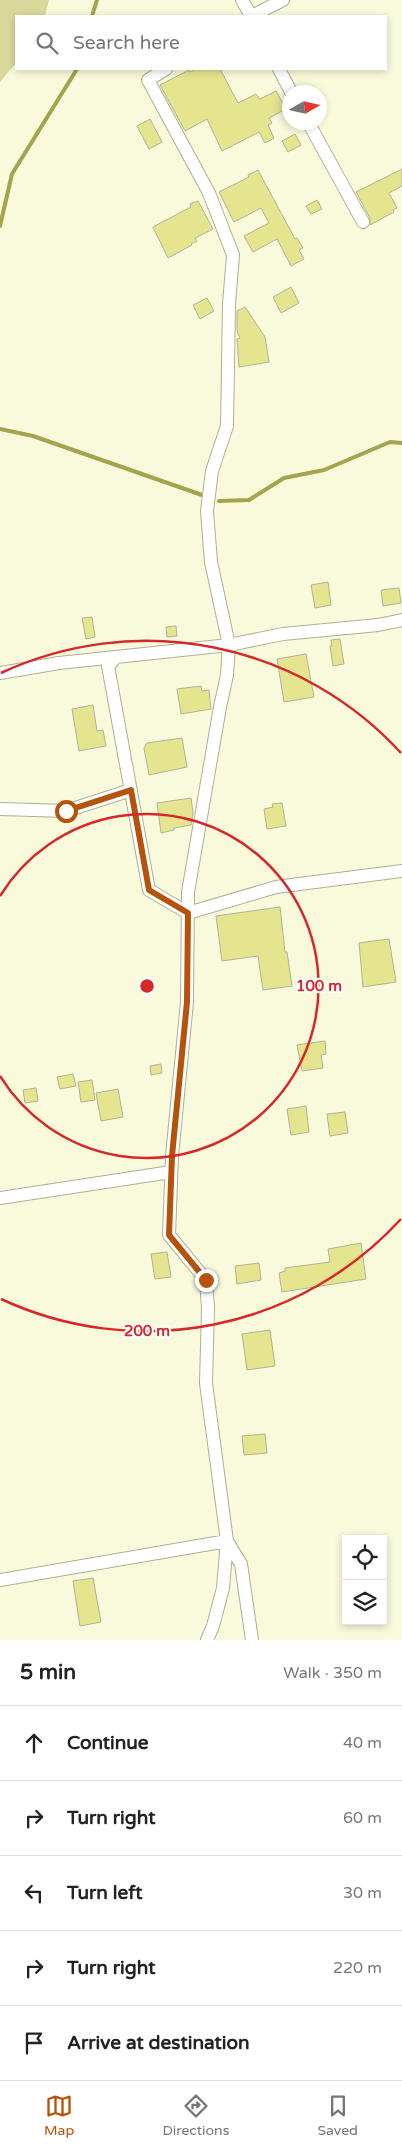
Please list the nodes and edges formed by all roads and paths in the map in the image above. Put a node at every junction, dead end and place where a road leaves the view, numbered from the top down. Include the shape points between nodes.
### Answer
1 (242, 0) edge
2 (283, 0) edge
3 (250, 15) edge
4 (253, 15) edge
5 (164, 70) edge
6 (280, 70) edge
7 (287, 85) edge
8 (312, 130) edge
9 (364, 222) dead end
10 (402, 620) edge
11 (229, 644) junction
12 (116, 656) junction
13 (0, 673) edge
14 (131, 790) junction
15 (0, 809) edge
16 (402, 871) edge
17 (188, 913) junction
18 (171, 1172) junction
19 (0, 1198) edge
20 (227, 1541) junction
21 (0, 1580) edge
22 (207, 1640) edge
23 (252, 1640) edge

1 - 3 street
2 - 4 street
5 - 11 street via 148,80 210,193 233,255 227,426 212,471 207,511 211,562
6 - 7 street
8 - 9 street
10 - 11 street
11 - 12 street
11 - 17 street via 228,675 188,892
12 - 13 street
12 - 14 street via 108,666
14 - 15 street via 66,811
14 - 17 street via 149,890
16 - 17 street via 276,887
17 - 18 street via 187,1002
18 - 19 street
18 - 20 street via 169,1235 206,1280 206,1383
20 - 21 street
20 - 22 street via 223,1588
20 - 23 street via 241,1564

